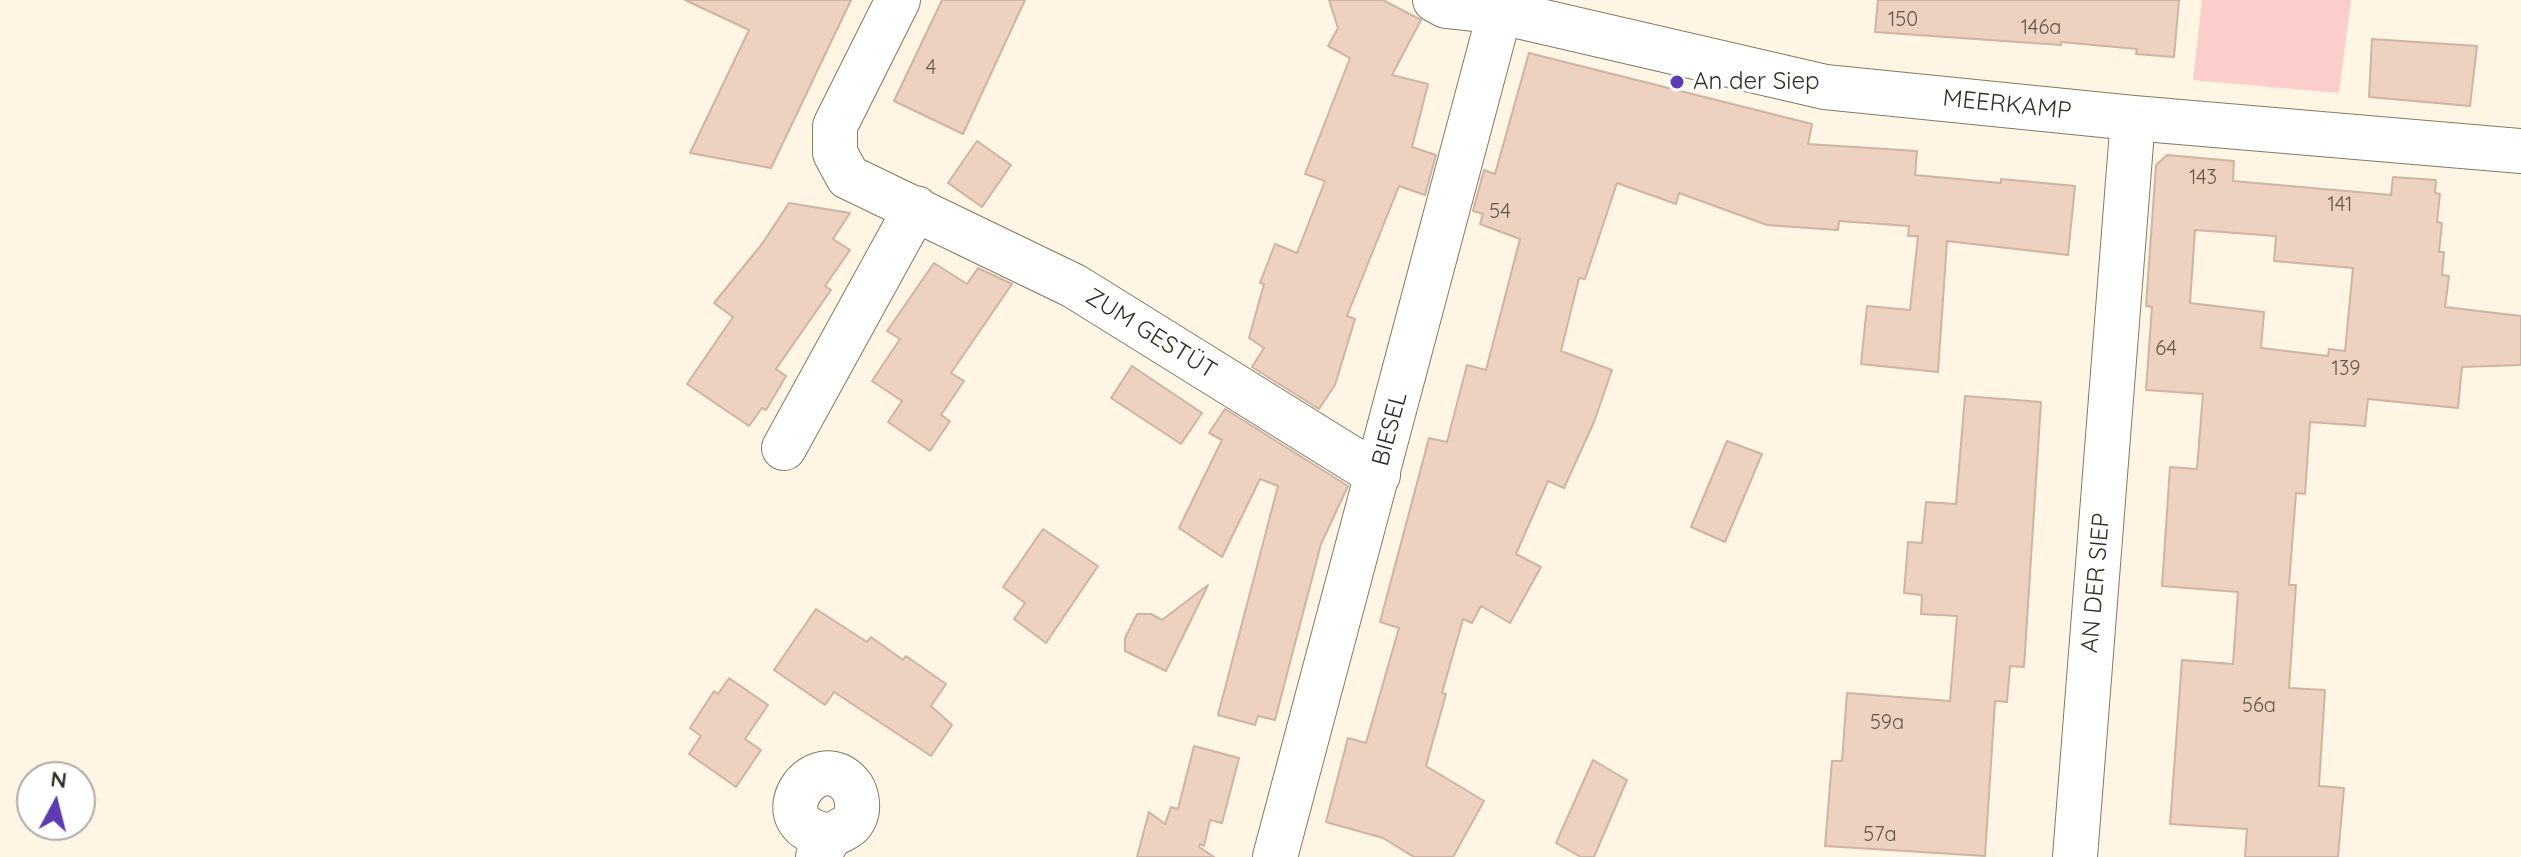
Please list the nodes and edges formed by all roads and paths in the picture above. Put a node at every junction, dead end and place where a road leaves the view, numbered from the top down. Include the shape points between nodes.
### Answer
1 (898, 0) edge
2 (1435, 0) edge
3 (1502, 6) edge
4 (2133, 118) junction
5 (2521, 151) edge
6 (916, 208) junction
7 (784, 448) dead end
8 (1378, 475) junction
9 (1275, 857) edge
10 (2075, 857) edge

1 - 6 street, ZUM GESTÜT via 835,126 835,153 848,177
2 - 3 street, MEERKAMP via 1446,6
3 - 4 street, MEERKAMP via 1825,87
3 - 8 street, BIESEL
4 - 5 street, MEERKAMP
4 - 10 street, AN DER SIEP
6 - 7 street
6 - 8 street, ZUM GESTÜT via 1074,286
8 - 9 street, BIESEL

